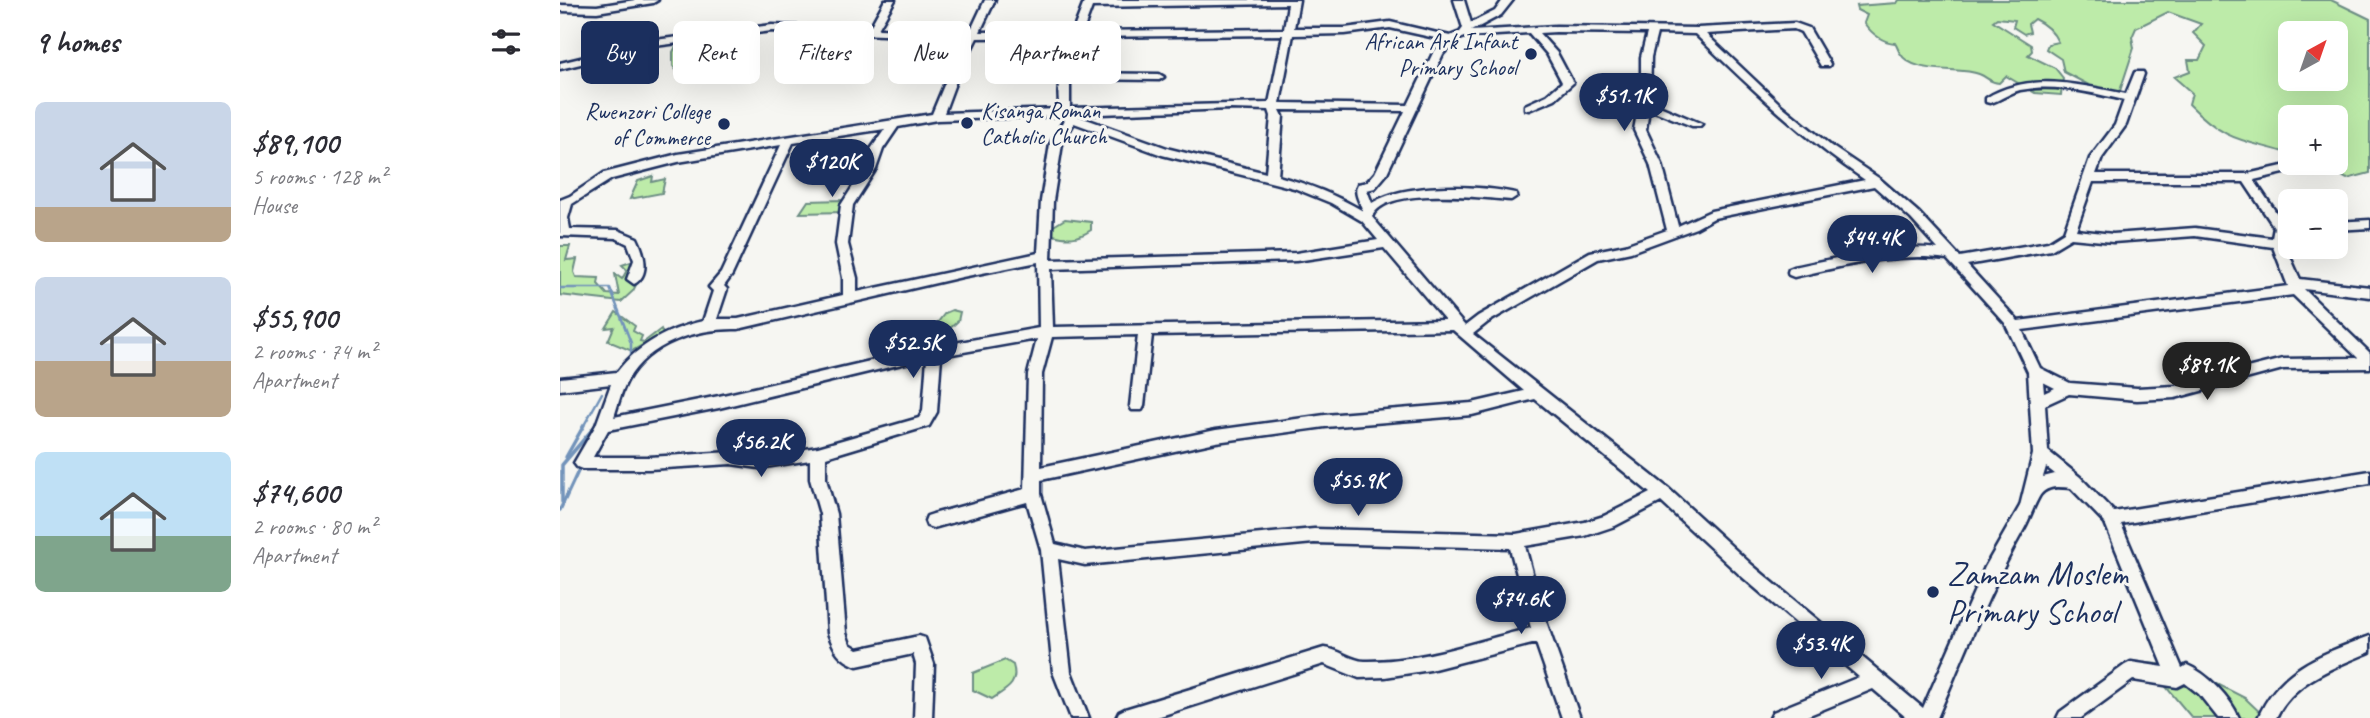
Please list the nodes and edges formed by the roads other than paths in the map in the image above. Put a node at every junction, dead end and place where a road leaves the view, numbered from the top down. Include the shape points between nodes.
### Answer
1 (653, 0) edge
2 (890, 0) edge
3 (990, 0) edge
4 (1459, 0) edge
5 (1508, 0) edge
6 (1294, 1) edge
7 (1089, 2) edge
8 (560, 8) edge
9 (1080, 21) edge
10 (874, 28) edge
11 (774, 30) edge
12 (874, 30) edge
13 (1653, 30) junction
14 (1466, 31) junction
15 (1698, 31) junction
16 (1121, 32) edge
17 (1287, 32) junction
18 (1533, 32) junction
19 (974, 34) junction
20 (985, 34) edge
21 (1451, 39) junction
22 (1825, 64) dead end
23 (560, 66) edge
24 (2139, 75) dead end
25 (1121, 76) edge
26 (1159, 76) dead end
27 (1065, 84) edge
28 (2131, 98) junction
29 (1990, 100) dead end
30 (1643, 103) junction
31 (1529, 107) dead end
32 (1274, 108) junction
33 (1411, 108) junction
34 (1068, 115) junction
35 (937, 117) junction
36 (894, 124) junction
37 (1696, 124) dead end
38 (789, 140) junction
39 (2278, 171) edge
40 (1272, 178) junction
41 (2090, 178) junction
42 (2248, 178) junction
43 (1876, 182) junction
44 (1511, 196) dead end
45 (564, 203) edge
46 (1367, 214) junction
47 (2278, 218) edge
48 (2370, 225) edge
49 (2348, 226) edge
50 (1673, 230) junction
51 (2069, 234) junction
52 (1387, 243) junction
53 (2278, 243) edge
54 (1953, 258) junction
55 (2284, 259) edge
56 (1044, 261) junction
57 (1794, 272) dead end
58 (634, 279) dead end
59 (2295, 286) junction
60 (2370, 292) edge
61 (850, 297) junction
62 (2015, 326) junction
63 (708, 327) junction
64 (1460, 329) junction
65 (1146, 331) junction
66 (1046, 332) junction
67 (934, 352) junction
68 (2370, 362) edge
69 (2035, 372) junction
70 (622, 377) junction
71 (560, 384) edge
72 (2068, 387) junction
73 (1538, 393) junction
74 (2038, 402) junction
75 (1137, 406) dead end
76 (604, 425) junction
77 (818, 453) junction
78 (2041, 454) junction
79 (1032, 475) junction
80 (2370, 477) edge
81 (2075, 482) junction
82 (2031, 493) junction
83 (1663, 494) junction
84 (1033, 495) junction
85 (2111, 519) junction
86 (933, 521) dead end
87 (1516, 541) junction
88 (1049, 550) junction
89 (1541, 634) junction
90 (2370, 644) edge
91 (2177, 678) junction
92 (1877, 679) junction
93 (923, 718) edge
94 (1080, 718) edge
95 (1125, 718) edge
96 (1571, 718) edge
97 (1779, 718) edge
98 (1921, 718) edge
99 (1928, 718) edge
100 (2066, 718) edge
101 (2230, 718) edge
102 (2267, 718) edge

1 - 8 street via 597,9
2 - 10 street
3 - 19 street
4 - 14 street
5 - 14 street via 1498,13
6 - 7 street
6 - 17 street
7 - 9 street
11 - 23 street via 655,43
12 - 19 street
13 - 15 street
13 - 18 street
13 - 30 street
14 - 18 street
14 - 21 street
15 - 22 street via 1795,26 1805,30
15 - 43 street via 1793,121
16 - 17 street
17 - 21 street via 1391,25
17 - 32 street
18 - 31 street via 1552,53 1568,83
19 - 20 street
19 - 35 street
21 - 33 street via 1438,53
24 - 28 street
25 - 26 street
27 - 34 street via 1062,99
28 - 29 street via 2067,85 2010,90
28 - 41 street via 2120,125 2096,158
30 - 37 street
30 - 50 street via 1640,130 1656,164
32 - 33 street
32 - 34 street
32 - 40 street
33 - 46 street via 1380,175 1361,191
34 - 35 street
34 - 40 street via 1166,152
34 - 56 street via 1056,144
35 - 36 street
36 - 38 street
36 - 61 street via 847,205 842,244
38 - 45 street via 685,156 616,173
38 - 63 street via 726,275 716,287 720,289
39 - 42 street
40 - 46 street
41 - 42 street
41 - 51 street
42 - 47 street
43 - 50 street via 1711,215
43 - 54 street
44 - 46 street via 1420,193 1378,202
45 - 58 street via 564,233 618,234 634,241 640,260
46 - 52 street
48 - 49 street
50 - 64 street via 1595,255
51 - 53 street via 2113,238 2195,232
51 - 54 street via 2051,246
52 - 56 street via 1296,257
52 - 64 street
54 - 57 street via 1932,251
54 - 62 street via 1987,290
55 - 59 street
56 - 61 street
56 - 66 street
59 - 60 street
59 - 62 street
59 - 68 street via 2308,305
61 - 63 street
62 - 69 street
63 - 70 street via 663,341 642,354
64 - 65 street
64 - 73 street
65 - 66 street
65 - 75 street
66 - 67 street
66 - 79 street via 1035,374
67 - 76 street
67 - 77 street via 927,420
68 - 72 street via 2283,364 2175,392 2137,394
69 - 72 street
69 - 74 street
70 - 71 street
70 - 76 street
72 - 74 street
73 - 79 street via 1472,409 1216,436
73 - 83 street
74 - 78 street
76 - 77 street via 582,463 731,458 759,462
77 - 93 street via 818,479 828,514 837,633 843,650 857,658 919,644 925,664
78 - 81 street
78 - 82 street
79 - 84 street
80 - 85 street
81 - 82 street via 2043,481
81 - 85 street
82 - 99 street
83 - 87 street via 1585,530
83 - 92 street
84 - 86 street
84 - 88 street
85 - 91 street
87 - 88 street via 1314,536 1085,558
87 - 89 street
88 - 94 street via 1062,671
89 - 95 street via 1395,667 1355,669 1324,656
89 - 96 street
90 - 102 street via 2297,678 2273,700
91 - 100 street via 2131,671
91 - 101 street via 2187,674
92 - 97 street
92 - 98 street

